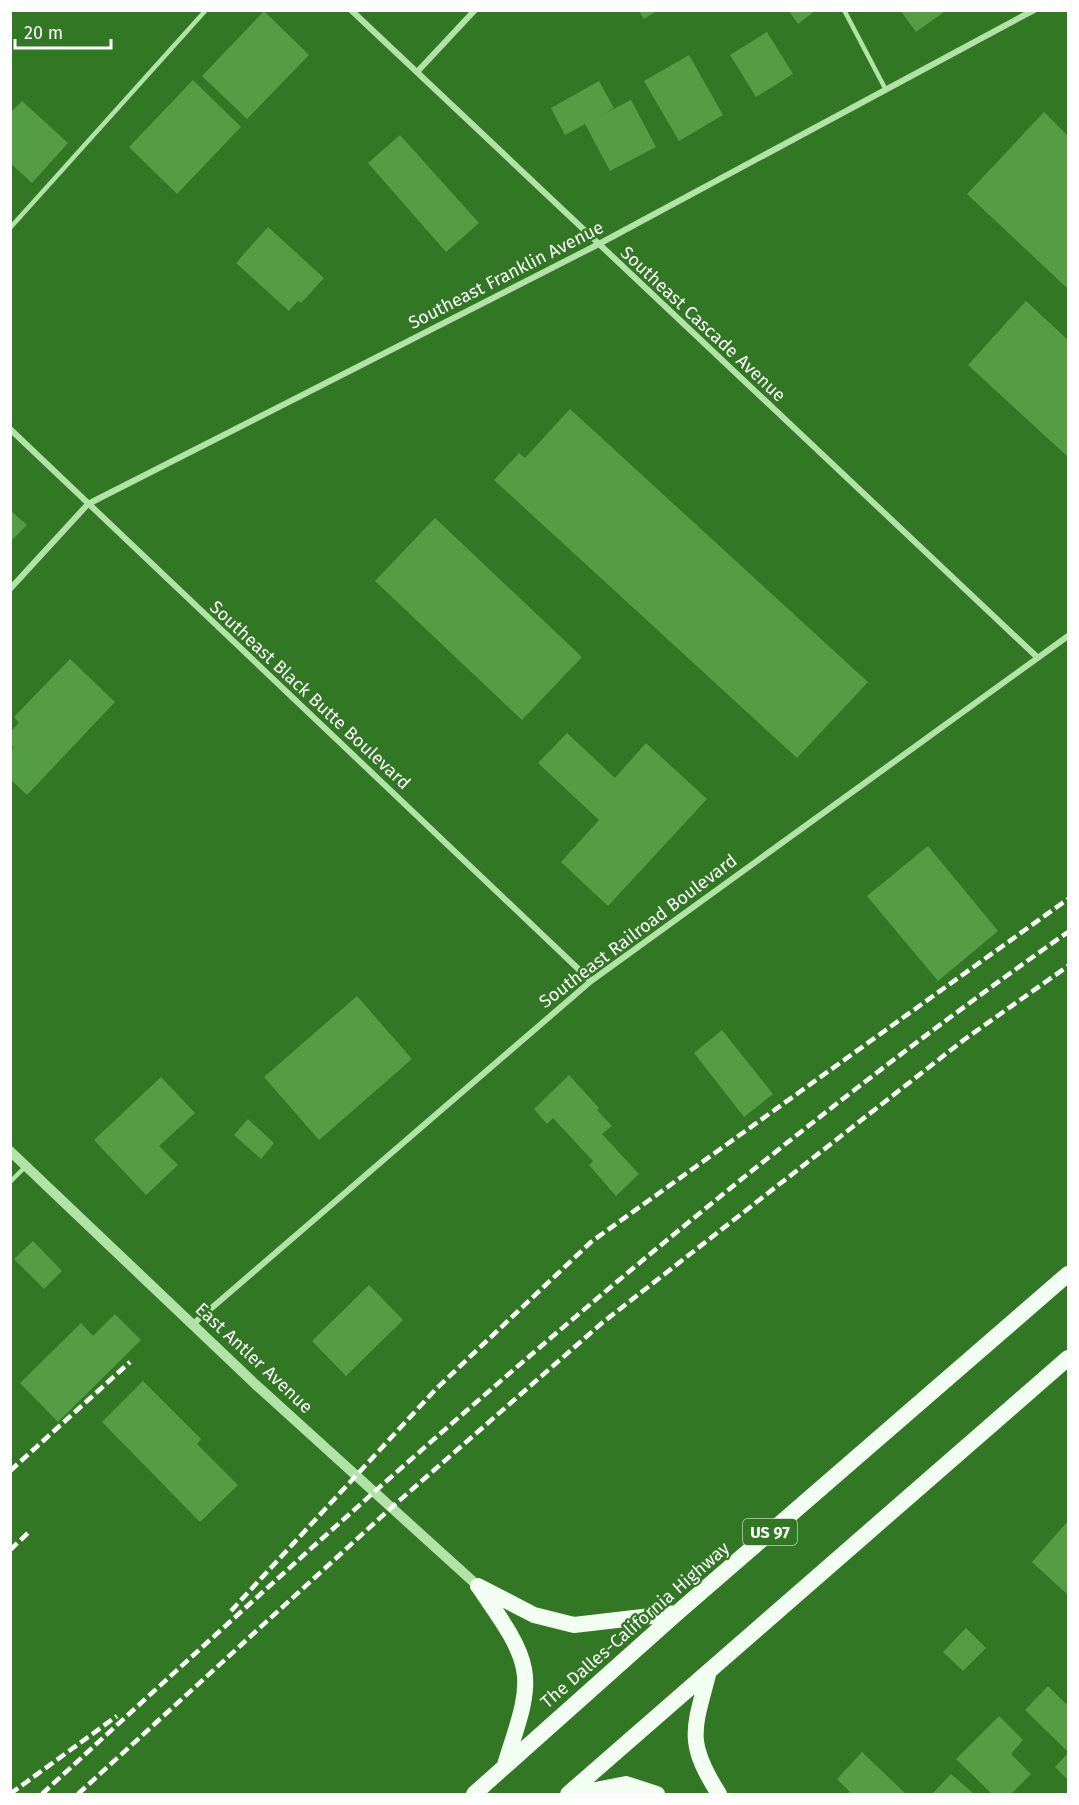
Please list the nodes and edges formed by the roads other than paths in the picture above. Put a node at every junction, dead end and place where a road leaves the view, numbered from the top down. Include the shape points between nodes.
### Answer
1 (206, 10) edge
2 (351, 10) edge
3 (475, 10) edge
4 (844, 10) edge
5 (1034, 10) edge
6 (417, 72) junction
7 (886, 90) junction
8 (10, 228) edge
9 (597, 245) junction
10 (10, 429) edge
11 (88, 504) junction
12 (10, 589) edge
13 (1068, 636) edge
14 (1037, 657) junction
15 (591, 981) junction
16 (10, 1151) edge
17 (26, 1166) junction
18 (10, 1182) edge
19 (1068, 1274) edge
20 (193, 1324) junction
21 (1068, 1358) edge
22 (478, 1586) junction
23 (677, 1613) junction
24 (710, 1671) junction
25 (505, 1765) junction
26 (474, 1794) edge
27 (568, 1794) edge
28 (576, 1794) edge
29 (657, 1794) edge
30 (719, 1794) edge

1 - 8 lane
2 - 6 street, Southeast Cascade Avenue
3 - 6 street
4 - 7 lane
5 - 7 street, Southeast Franklin Avenue
6 - 9 street, Southeast Cascade Avenue
7 - 9 street, Southeast Franklin Avenue
9 - 11 street, Southeast Franklin Avenue
9 - 14 street, Southeast Cascade Avenue
10 - 11 street, Southeast Black Butte Boulevard
11 - 12 street, Southeast Franklin Avenue
11 - 15 street, Southeast Black Butte Boulevard
13 - 14 street, Southeast Railroad Boulevard
14 - 15 street, Southeast Railroad Boulevard
15 - 20 street, Southeast Railroad Boulevard
16 - 17 street, East Antler Avenue
17 - 18 lane
17 - 20 street, East Antler Avenue
19 - 23 highway, The Dalles-California Highway / US 97
20 - 22 street, East Antler Avenue
21 - 24 highway
22 - 23 highway via 534,1615 574,1625
22 - 25 highway via 508,1631 524,1669 524,1698
23 - 25 highway, The Dalles-California Highway / US 97
24 - 27 highway
24 - 30 highway via 694,1732 698,1758
25 - 26 highway, The Dalles-California Highway / US 97
28 - 29 highway via 626,1784

